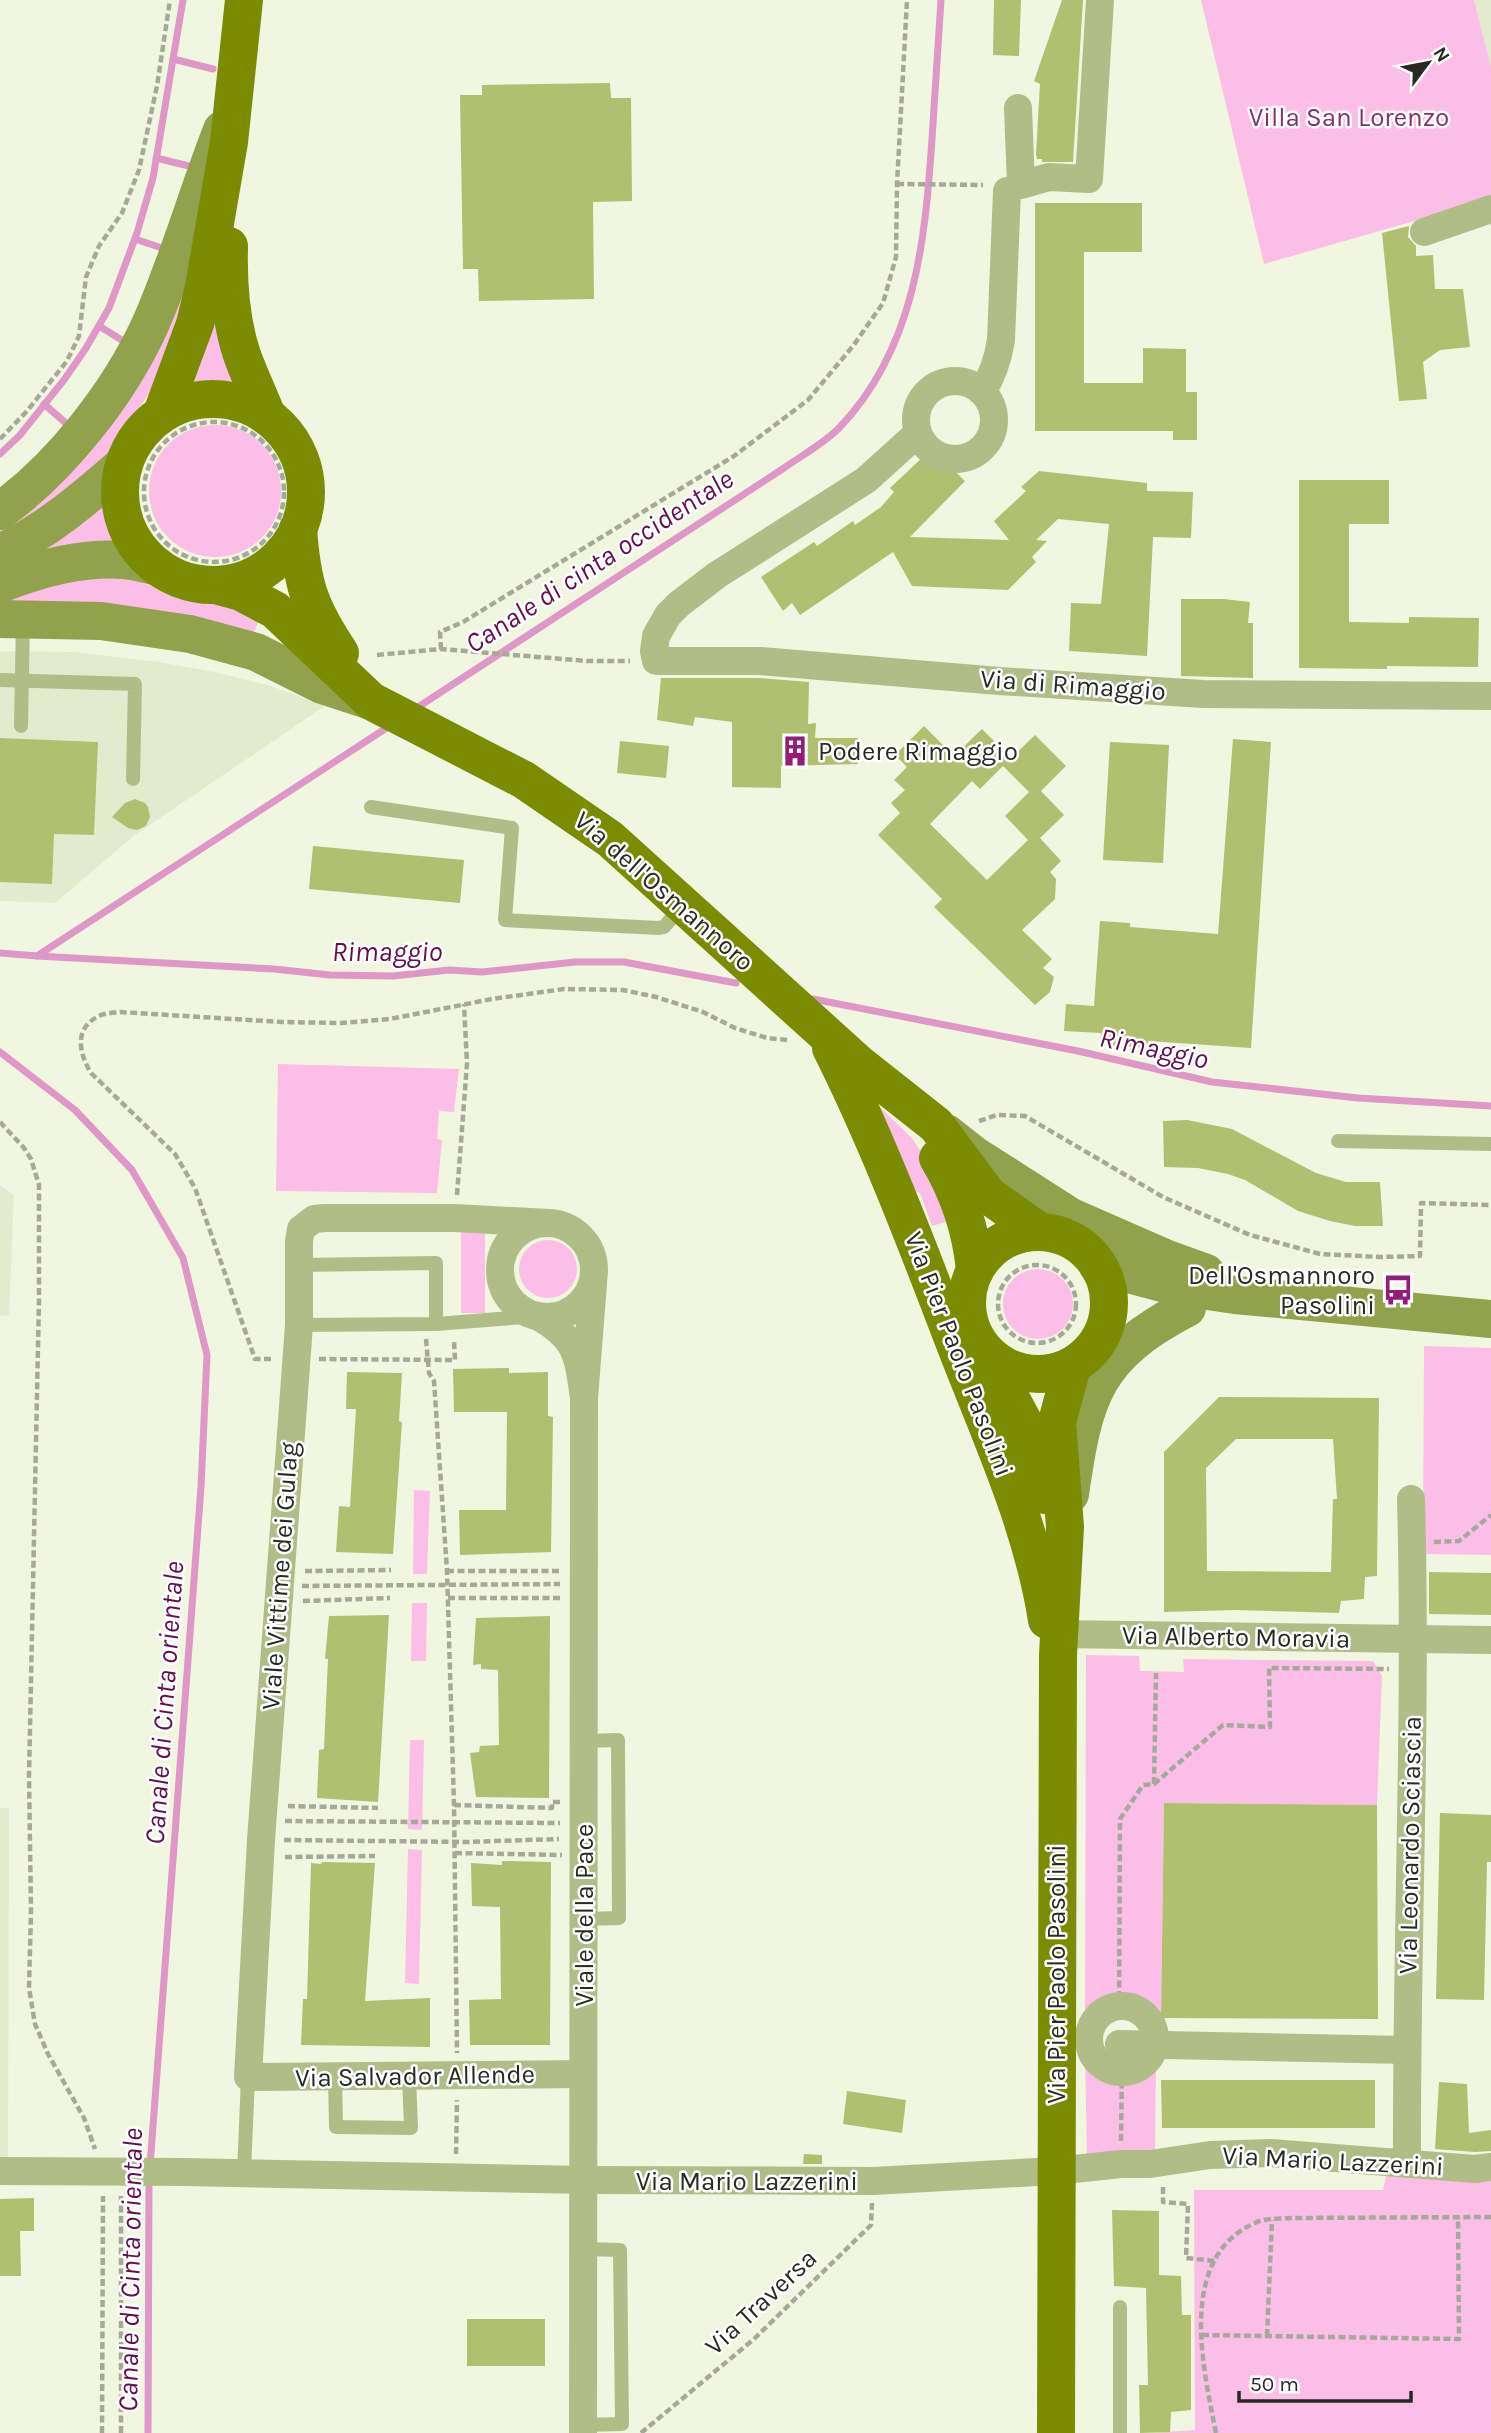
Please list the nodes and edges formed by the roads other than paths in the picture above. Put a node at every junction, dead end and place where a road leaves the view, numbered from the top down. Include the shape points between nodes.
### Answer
1 (244, 0) edge
2 (1100, 0) edge
3 (232, 104) junction
4 (1017, 108) dead end
5 (229, 142) junction
6 (1007, 191) dead end
7 (1491, 209) edge
8 (1424, 232) dead end
9 (982, 392) junction
10 (162, 413) junction
11 (267, 416) junction
12 (918, 433) junction
13 (124, 464) junction
14 (0, 511) edge
15 (298, 529) junction
16 (0, 553) edge
17 (158, 567) junction
18 (0, 584) edge
19 (215, 585) junction
20 (12, 619) edge
21 (0, 680) edge
22 (22, 680) junction
23 (1491, 696) edge
24 (376, 704) junction
25 (21, 726) dead end
26 (132, 779) dead end
27 (371, 807) dead end
28 (684, 904) junction
29 (805, 1028) junction
30 (860, 1065) junction
31 (955, 1124) junction
32 (1338, 1141) dead end
33 (1491, 1144) edge
34 (549, 1223) junction
35 (1040, 1232) junction
36 (299, 1265) junction
37 (975, 1270) junction
38 (594, 1273) junction
39 (1086, 1277) junction
40 (1235, 1295) junction
41 (1277, 1299) junction
42 (1187, 1308) junction
43 (537, 1316) junction
44 (1491, 1319) edge
45 (431, 1324) junction
46 (299, 1325) junction
47 (986, 1352) junction
48 (1085, 1354) junction
49 (584, 1398) junction
50 (1411, 1499) dead end
51 (1065, 1527) junction
52 (1413, 1640) junction
53 (1491, 1640) edge
54 (1058, 1659) junction
55 (584, 1741) junction
56 (584, 1919) junction
57 (1119, 2044) road end
58 (1154, 2045) junction
59 (1406, 2050) junction
60 (248, 2067) junction
61 (582, 2074) junction
62 (409, 2076) junction
63 (335, 2077) junction
64 (1407, 2164) junction
65 (1491, 2167) edge
66 (0, 2171) edge
67 (1055, 2171) junction
68 (244, 2173) junction
69 (597, 2180) junction
70 (584, 2249) junction
71 (1056, 2258) junction
72 (1120, 2307) dead end
73 (583, 2429) edge
74 (1050, 2433) edge
75 (1056, 2433) edge
76 (1120, 2433) edge

1 - 3 main road
2 - 4 street via 1089,178 1049,177 1021,185
3 - 5 main road
3 - 14 street via 163,295 136,353 94,416 43,473
5 - 10 main road via 195,324
5 - 11 main road via 232,313 242,355
6 - 9 street via 1001,340
7 - 8 street
9 - 12 street via 958,381 934,387 918,407
9 - 12 street via 994,414 994,427 982,449 971,456 946,458 934,453
10 - 11 main road, Via dell'Osmannoro via 191,401 223,399
10 - 13 main road, Via dell'Osmannoro via 138,436
11 - 15 main road, Via dell'Osmannoro via 289,438 303,467 306,498
12 - 23 street, Via di Rimaggio via 866,480 679,604 656,636 656,661 760,661 1203,694
13 - 16 street, Via dell'Osmannoro via 49,525
13 - 17 main road, Via dell'Osmannoro via 120,497 125,521 135,543
15 - 19 main road, Via dell'Osmannoro via 271,564 245,579
15 - 24 main road, Via dell'Osmannoro via 306,589 321,624
17 - 18 street, Via dell'Osmannoro via 128,560 84,561
17 - 19 main road, Via dell'Osmannoro via 180,578
19 - 24 main road, Via dell'Osmannoro via 242,592 275,610
20 - 22 lane
20 - 24 street via 101,621 190,634 256,652 322,685
21 - 22 lane
22 - 25 lane
22 - 26 lane via 135,684
24 - 28 main road, Via dell'Osmannoro via 524,780 610,839
27 - 28 lane via 512,828 505,920 658,928
28 - 29 main road, Via dell'Osmannoro via 761,975
29 - 30 main road, Via dell'Osmannoro
29 - 54 main road, Via Pier Paolo Pasolini via 862,1109 1009,1483
30 - 31 main road, Via dell'Osmannoro
30 - 37 main road, Via dell'Osmannoro via 922,1135 954,1185
31 - 35 main road, Via dell'Osmannoro via 988,1195
31 - 41 street, Via dell'Osmannoro via 974,1155 1071,1217 1167,1259
32 - 33 lane
34 - 36 street, Viale Vittime dei Gulag via 314,1219 301,1229
34 - 38 street via 570,1229 585,1243
34 - 43 street via 516,1234 500,1261 507,1296 518,1308
35 - 37 main road, Via dell'Osmannoro via 1024,1233 996,1246
35 - 39 main road, Via dell'Osmannoro via 1073,1241 1087,1252
36 - 45 lane via 436,1263
36 - 46 street, Viale Vittime dei Gulag
37 - 47 main road, Via dell'Osmannoro via 969,1286 969,1321
38 - 43 street via 580,1304 560,1315
38 - 49 street, Viale della Pace
39 - 40 street, Via dell'Osmannoro
39 - 48 main road, Via dell'Osmannoro via 1108,1290 1109,1304 1104,1330
40 - 41 street, Via dell'Osmannoro
40 - 42 street, Via dell'Osmannoro
41 - 44 street, Via dell'Osmannoro
42 - 48 street, Via dell'Osmannoro via 1118,1328
42 - 51 street, Via Pier Paolo Pasolini via 1138,1338 1095,1387 1083,1419
43 - 45 lane
43 - 49 street, Viale della Pace via 557,1328 573,1348
45 - 46 lane
46 - 60 street, Viale Vittime dei Gulag
47 - 48 main road, Via dell'Osmannoro via 1027,1374 1050,1374
47 - 54 main road, Via Pier Paolo Pasolini via 1024,1423 1044,1491
48 - 51 main road, Via Pier Paolo Pasolini via 1057,1422
49 - 55 street, Viale della Pace
50 - 52 street
51 - 54 main road, Via Pier Paolo Pasolini
52 - 53 street, Via Alberto Moravia
52 - 54 street, Via Alberto Moravia
52 - 59 street, Via Leonardo Sciascia
54 - 67 main road, Via Pier Paolo Pasolini
55 - 56 street, Viale della Pace
55 - 56 lane via 618,1740 619,1918
56 - 61 street, Viale della Pace
57 - 58 street
58 - 58 street via 1146,2016 1139,2009 1118,2005 1098,2015 1088,2035 1094,2057 1111,2071 1134,2070 1150,2056
58 - 59 street
59 - 64 street, Via Leonardo Sciascia
60 - 63 street, Via Salvador Allende
60 - 68 lane, Viale Vittime dei Gulag
61 - 62 street, Via Salvador Allende
61 - 69 street, Viale della Pace
62 - 63 street, Via Salvador Allende
62 - 63 lane via 411,2128 336,2127
64 - 65 street, Via Mario Lazzerini
64 - 67 street, Via Mario Lazzerini via 1271,2153
66 - 68 street, Via Mario Lazzerini
67 - 69 street, Via Mario Lazzerini via 873,2181
67 - 71 main road, Via Pier Paolo Pasolini
68 - 69 street, Via Mario Lazzerini
69 - 70 street, Viale della Pace
70 - 73 street, Viale della Pace
70 - 73 lane via 620,2250 622,2424
71 - 74 main road, Via Pier Paolo Pasolini
71 - 75 main road, Via Pier Paolo Pasolini
72 - 76 lane

